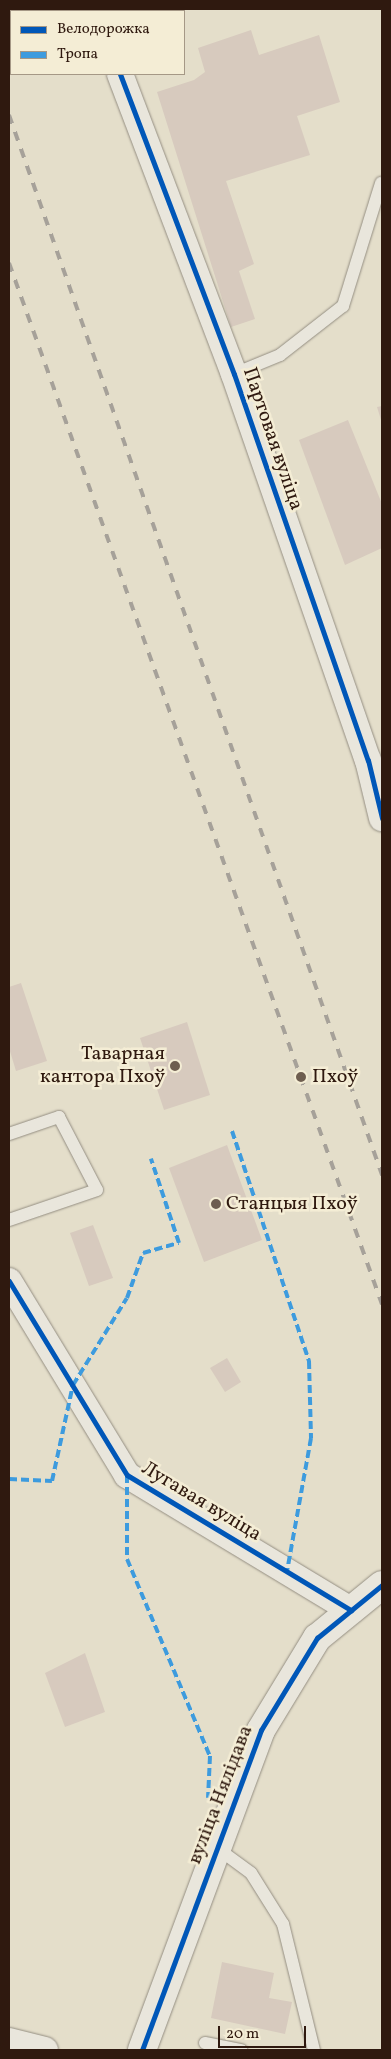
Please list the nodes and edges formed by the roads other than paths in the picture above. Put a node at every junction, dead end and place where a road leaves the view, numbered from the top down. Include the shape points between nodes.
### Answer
1 (120, 75) edge
2 (381, 183) edge
3 (234, 374) junction
4 (375, 756) edge
5 (382, 818) edge
6 (9, 1134) edge
7 (9, 1220) edge
8 (9, 1281) edge
9 (382, 1585) edge
10 (351, 1610) junction
11 (216, 1848) junction
12 (9, 2041) edge
13 (205, 2043) dead end
14 (45, 2050) edge
15 (142, 2050) edge
16 (241, 2050) edge
17 (314, 2050) edge

1 - 3 street, Партовая вуліца
2 - 3 lane via 343,306 280,355
3 - 4 street, Партовая вуліца
4 - 5 street, Партовая вуліца
6 - 7 lane via 59,1116 97,1190
8 - 10 street, Лугавая вуліца via 128,1475
9 - 10 street, вуліца Нялідава
10 - 11 street, вуліца Нялідава via 316,1638 261,1730
11 - 15 street, вуліца Нялідава
11 - 17 lane via 250,1874 283,1924
12 - 14 street
13 - 16 lane

